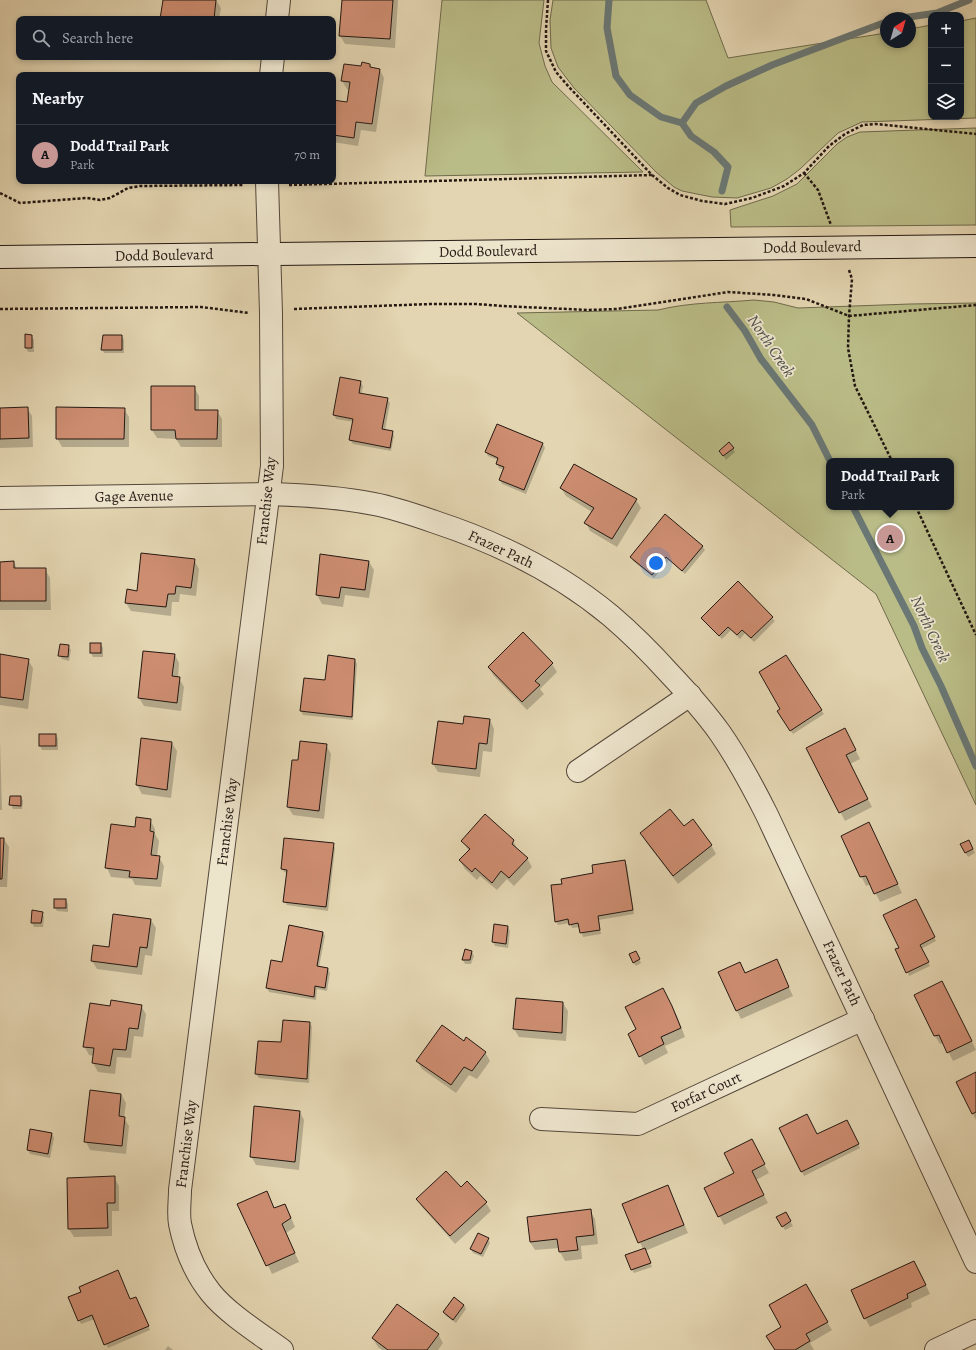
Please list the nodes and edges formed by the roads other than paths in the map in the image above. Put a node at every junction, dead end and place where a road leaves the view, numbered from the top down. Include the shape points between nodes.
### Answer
1 (279, 0) edge
2 (277, 16) edge
3 (273, 60) edge
4 (271, 72) edge
5 (267, 184) edge
6 (976, 246) edge
7 (270, 253) junction
8 (0, 257) edge
9 (268, 494) junction
10 (0, 498) edge
11 (690, 695) junction
12 (578, 771) dead end
13 (863, 1019) junction
14 (541, 1119) dead end
15 (976, 1262) edge
16 (976, 1331) edge
17 (282, 1350) edge
18 (936, 1350) edge

1 - 2 street
3 - 4 street
5 - 7 street, Franchise Way
6 - 7 street, Dodd Boulevard
7 - 8 street, Dodd Boulevard
7 - 9 street, Franchise Way via 272,466
9 - 10 street, Gage Avenue
9 - 11 street, Frazer Path via 334,498 375,504 455,528 501,547 542,568 610,616 646,648
9 - 17 street, Franchise Way via 180,1190 180,1222 186,1250 211,1294
11 - 12 street
11 - 13 street, Frazer Path via 720,733 767,814
13 - 14 street, Forfar Court via 638,1124
13 - 15 street, Frazer Path
16 - 18 street

